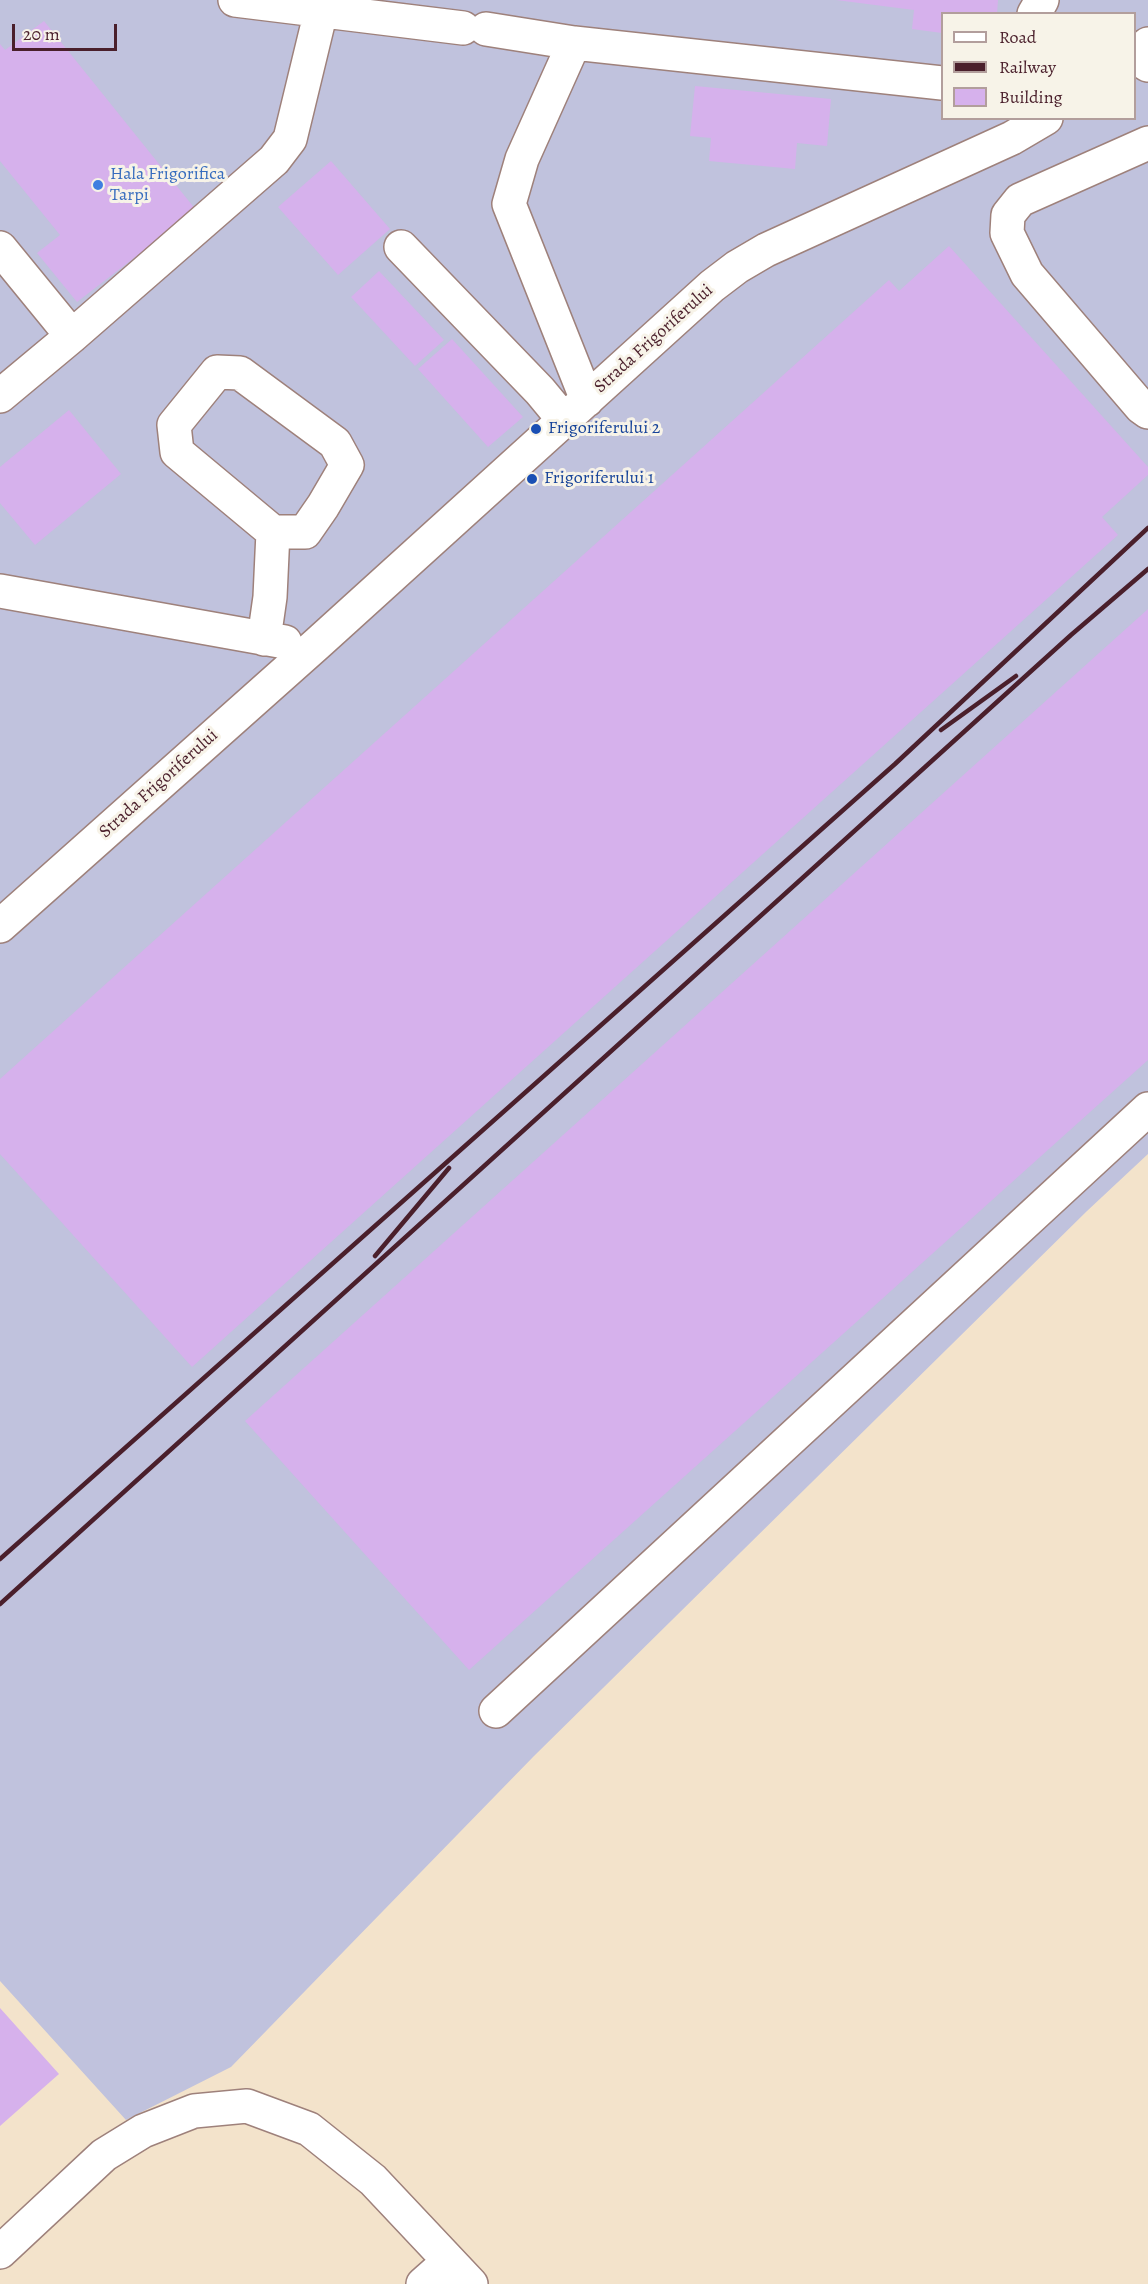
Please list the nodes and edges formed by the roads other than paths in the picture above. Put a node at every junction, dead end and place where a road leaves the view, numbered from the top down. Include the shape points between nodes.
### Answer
1 (235, 0) edge
2 (321, 11) junction
3 (574, 43) junction
4 (1148, 44) edge
5 (1136, 54) edge
6 (941, 83) edge
7 (1043, 120) edge
8 (1148, 143) edge
9 (401, 247) dead end
10 (0, 248) edge
11 (72, 336) junction
12 (0, 396) edge
13 (575, 410) junction
14 (1148, 412) edge
15 (273, 532) junction
16 (0, 591) edge
17 (264, 639) junction
18 (318, 643) junction
19 (0, 926) edge
20 (1148, 1109) edge
21 (496, 1711) dead end
22 (0, 2252) edge
23 (449, 2260) junction
24 (423, 2284) edge
25 (471, 2284) edge

1 - 2 street
2 - 3 street
2 - 11 street via 290,139 274,160
3 - 6 street
3 - 13 street via 522,159 509,204
4 - 5 street
7 - 13 street, Strada Frigoriferului via 737,267
8 - 14 street via 1020,200 1008,215 1007,233 1027,274
9 - 13 street via 540,391
10 - 11 street
11 - 12 street
13 - 18 street, Strada Frigoriferului
15 - 15 street via 305,532 347,465 335,443 240,373 217,372 174,424 177,452
15 - 17 street
16 - 17 street
17 - 18 street
18 - 19 street, Strada Frigoriferului
20 - 21 street
22 - 23 street via 104,2155 143,2131 194,2111 247,2106 309,2129 373,2180
23 - 24 street
23 - 25 street

